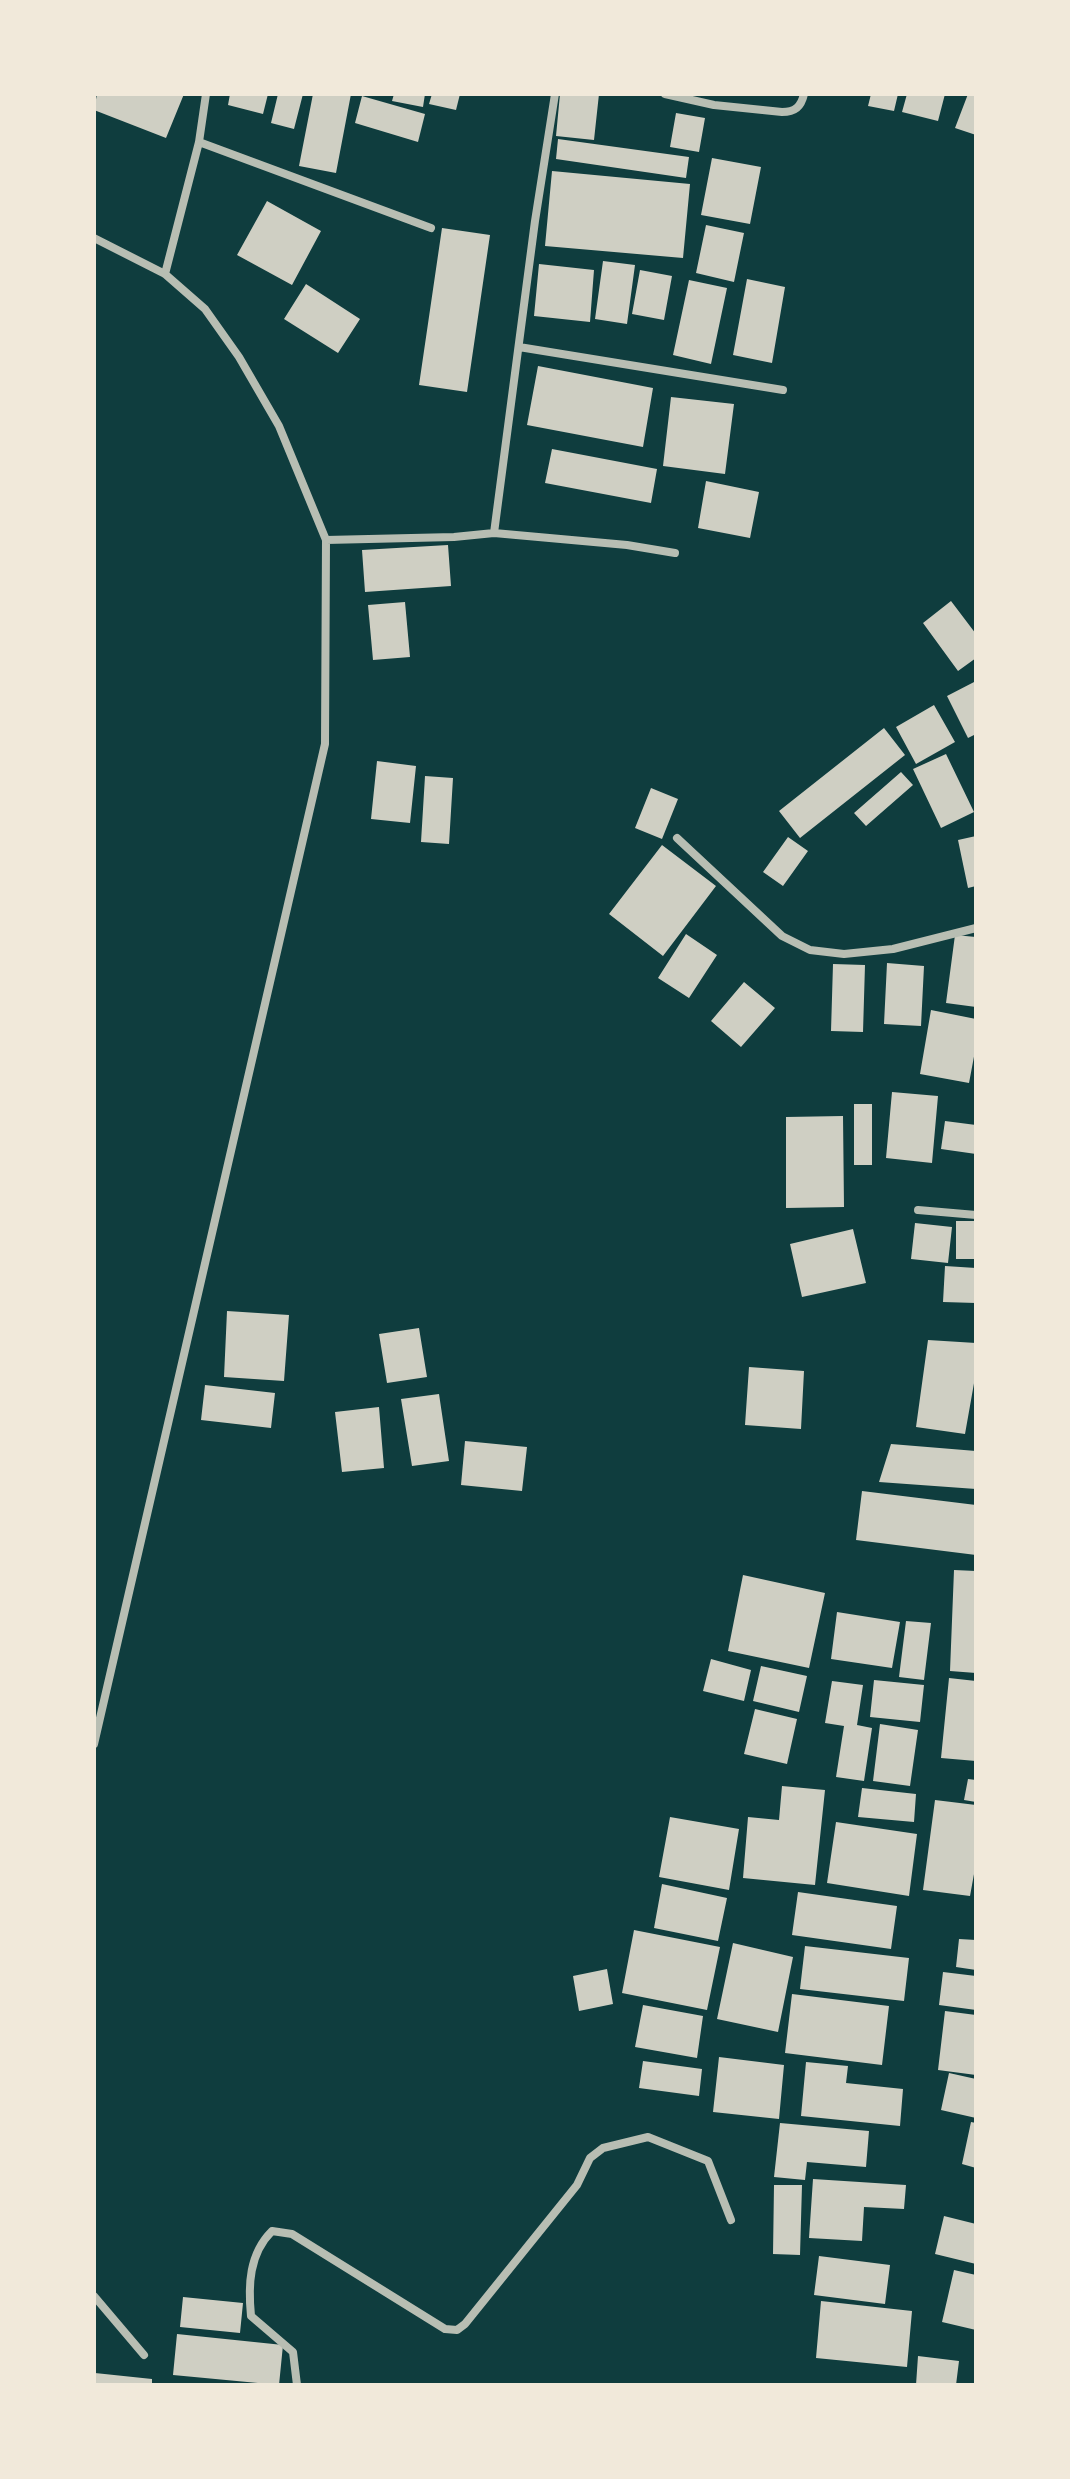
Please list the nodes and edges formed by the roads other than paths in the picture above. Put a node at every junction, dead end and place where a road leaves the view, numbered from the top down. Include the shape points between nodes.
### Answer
1 (206, 94) edge
2 (555, 94) edge
3 (665, 94) edge
4 (804, 94) edge
5 (199, 142) junction
6 (431, 228) dead end
7 (94, 238) edge
8 (165, 274) junction
9 (519, 347) junction
10 (783, 390) dead end
11 (494, 533) junction
12 (326, 540) junction
13 (675, 553) dead end
14 (677, 838) dead end
15 (976, 928) edge
16 (918, 1210) dead end
17 (976, 1215) edge
18 (94, 1744) edge
19 (731, 2220) dead end
20 (94, 2296) edge
21 (144, 2355) dead end
22 (297, 2385) edge

1 - 5 street
2 - 9 street
3 - 4 street via 714,105 792,112
5 - 6 street
5 - 8 street
7 - 8 street
8 - 12 street via 205,309 239,357 279,426
9 - 10 street
9 - 11 street
11 - 12 street
11 - 13 street
12 - 18 street via 325,744
14 - 15 street via 782,936 810,950 844,954 893,949
16 - 17 street
19 - 22 street via 708,2161 648,2137 603,2148 457,2330 445,2329 292,2234 272,2231 255,2254 251,2316 293,2352
20 - 21 street

